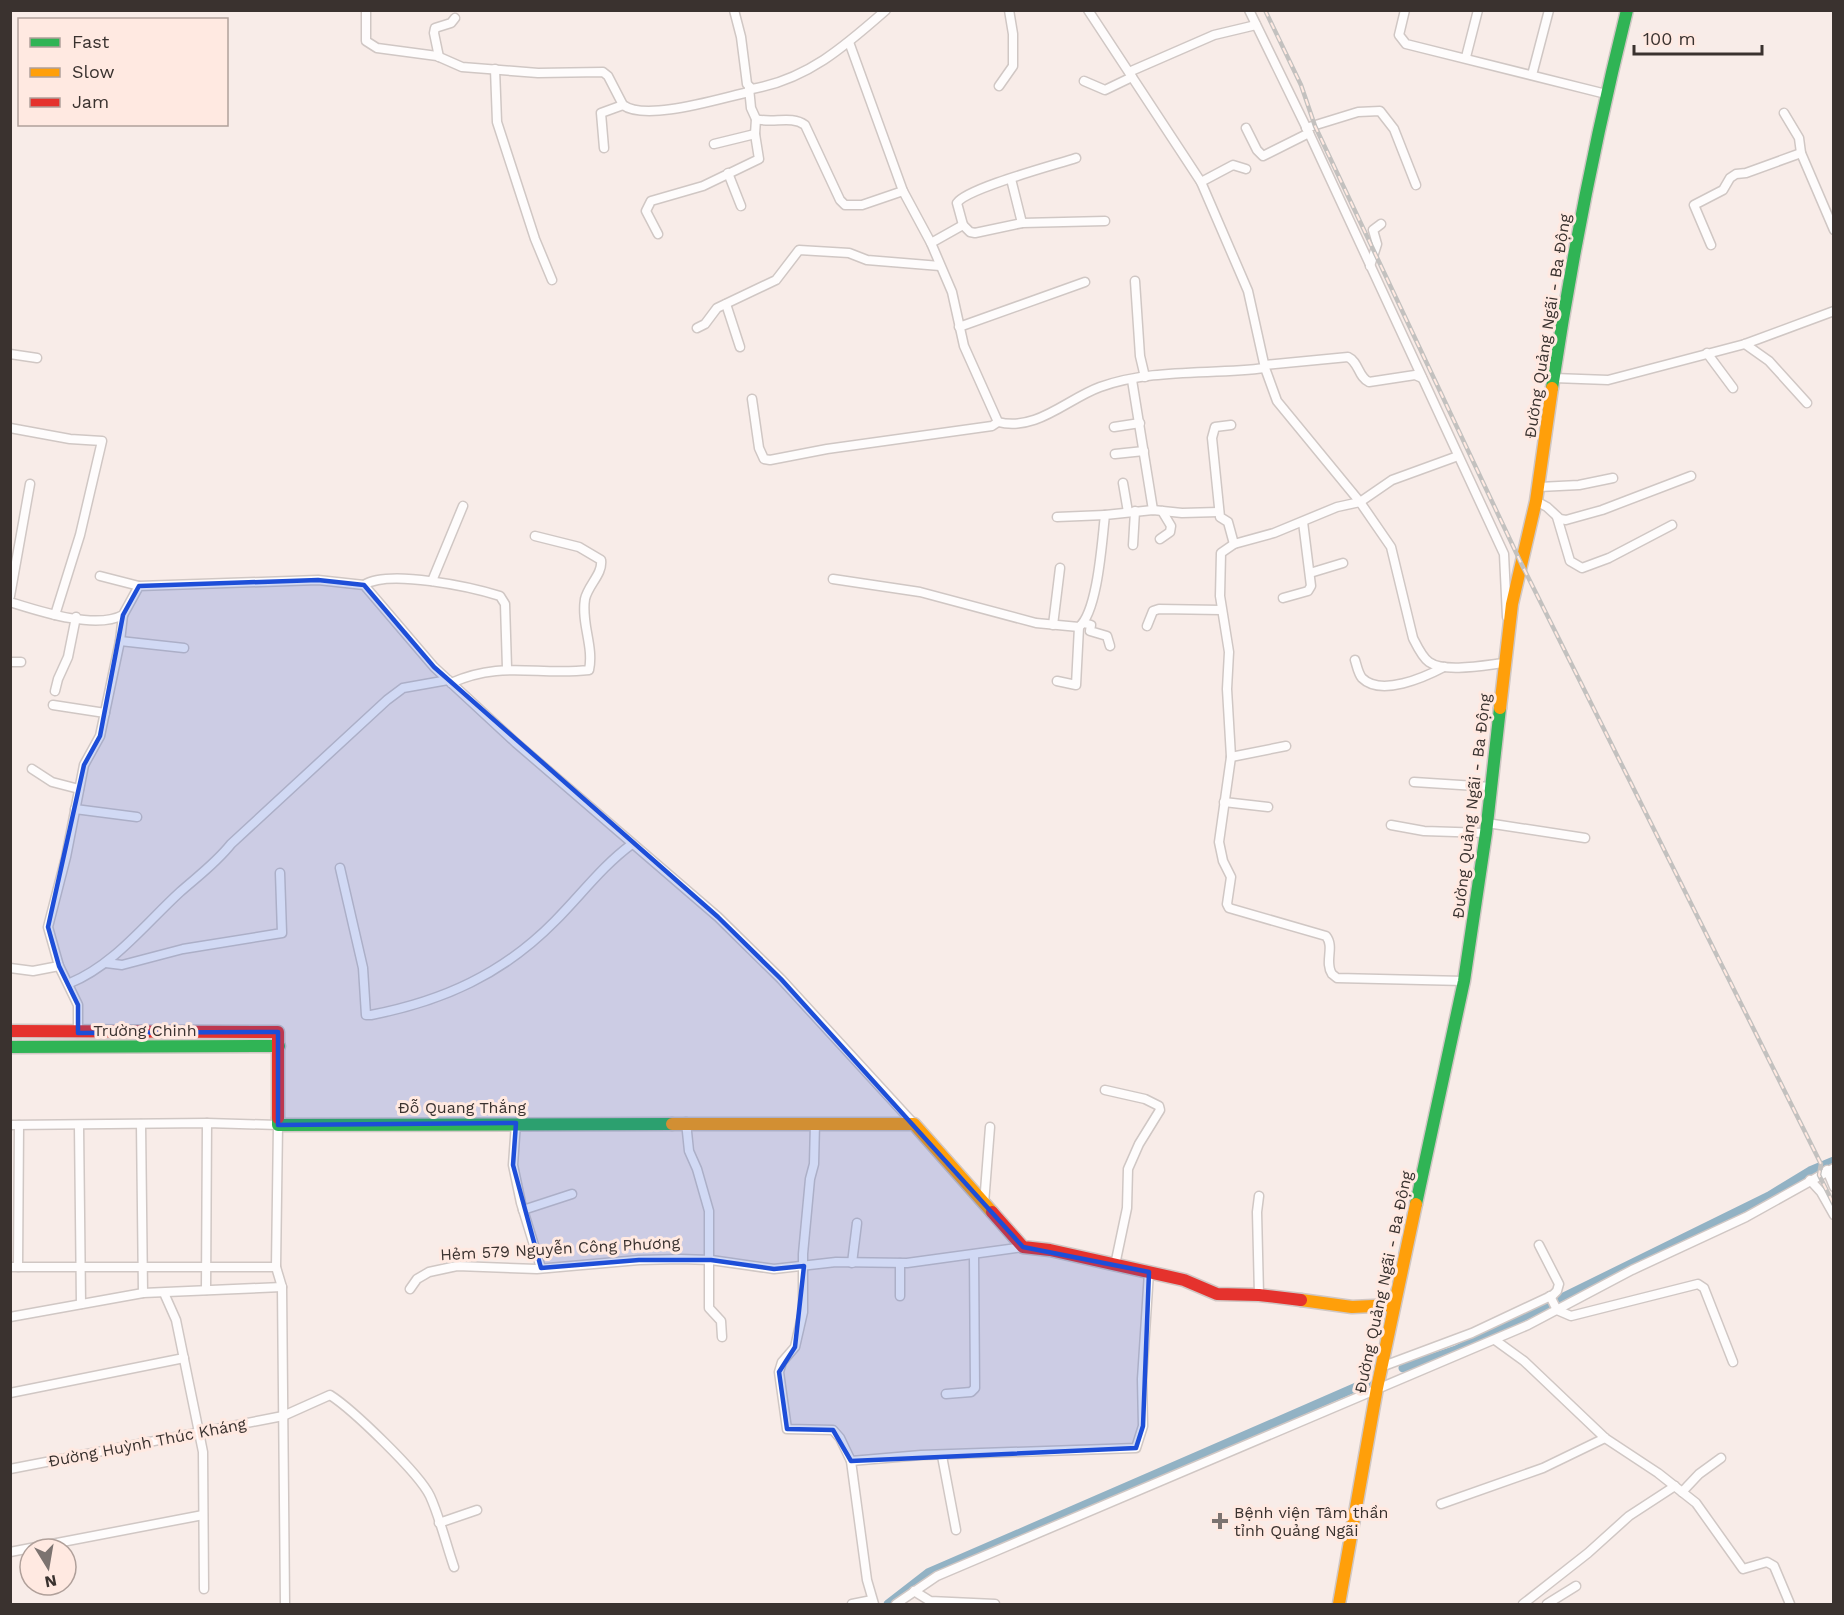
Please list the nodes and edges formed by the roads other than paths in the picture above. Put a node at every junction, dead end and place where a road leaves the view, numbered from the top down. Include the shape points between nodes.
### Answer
1 (366, 10) edge
2 (734, 10) edge
3 (886, 10) edge
4 (1009, 10) edge
5 (1088, 10) edge
6 (1249, 10) edge
7 (1405, 10) edge
8 (1478, 10) edge
9 (1549, 10) edge
10 (1627, 10) edge
11 (455, 18) dead end
12 (1256, 25) junction
13 (849, 42) junction
14 (439, 57) junction
15 (1467, 57) junction
16 (495, 69) junction
17 (1131, 74) junction
18 (1532, 75) junction
19 (1084, 81) dead end
20 (999, 86) dead end
21 (749, 90) junction
22 (1606, 94) junction
23 (623, 105) junction
24 (1784, 113) dead end
25 (756, 119) junction
26 (1246, 128) dead end
27 (1308, 130) junction
28 (755, 134) junction
29 (714, 144) dead end
30 (604, 148) dead end
31 (1801, 153) junction
32 (1076, 158) dead end
33 (1246, 169) dead end
34 (728, 173) junction
35 (1011, 179) junction
36 (1201, 182) junction
37 (1416, 185) dead end
38 (903, 191) junction
39 (741, 206) dead end
40 (1105, 221) dead end
41 (1022, 223) junction
42 (1381, 224) dead end
43 (963, 225) junction
44 (1833, 230) edge
45 (658, 234) dead end
46 (931, 243) junction
47 (1711, 245) dead end
48 (940, 266) junction
49 (1370, 266) junction
50 (552, 280) dead end
51 (1135, 281) dead end
52 (1084, 282) dead end
53 (726, 304) junction
54 (1833, 311) edge
55 (698, 327) dead end
56 (959, 327) junction
57 (1744, 344) junction
58 (740, 347) dead end
59 (1707, 353) junction
60 (10, 354) edge
61 (37, 358) dead end
62 (1265, 366) junction
63 (1145, 377) junction
64 (1422, 378) junction
65 (1554, 378) junction
66 (1132, 380) junction
67 (1733, 388) dead end
68 (752, 399) dead end
69 (1807, 403) dead end
70 (998, 422) junction
71 (1140, 423) junction
72 (1231, 425) dead end
73 (1114, 427) dead end
74 (10, 428) edge
75 (1144, 451) junction
76 (1115, 454) dead end
77 (1458, 456) junction
78 (1691, 476) dead end
79 (1613, 477) dead end
80 (1124, 483) dead end
81 (30, 484) dead end
82 (1539, 487) junction
83 (1536, 501) junction
84 (1360, 502) junction
85 (463, 506) dead end
86 (1158, 510) junction
87 (1131, 511) junction
88 (1219, 512) junction
89 (1105, 515) junction
90 (1058, 517) dead end
91 (1557, 517) junction
92 (1303, 522) junction
93 (1672, 525) dead end
94 (535, 536) dead end
95 (1161, 539) dead end
96 (1234, 544) junction
97 (1133, 545) dead end
98 (1343, 563) dead end
99 (1060, 568) dead end
100 (1310, 573) junction
101 (100, 576) dead end
102 (833, 579) dead end
103 (432, 581) junction
104 (364, 585) junction
105 (139, 586) junction
106 (10, 596) edge
107 (1283, 598) dead end
108 (10, 602) edge
109 (1221, 610) junction
110 (55, 615) junction
111 (123, 615) junction
112 (76, 617) junction
113 (1053, 625) junction
114 (1082, 625) junction
115 (1147, 626) dead end
116 (1510, 629) junction
117 (120, 640) junction
118 (1110, 646) dead end
119 (184, 648) dead end
120 (1355, 660) dead end
121 (10, 662) edge
122 (21, 662) dead end
123 (1504, 663) junction
124 (1444, 667) junction
125 (507, 668) junction
126 (1057, 681) dead end
127 (450, 682) junction
128 (55, 691) dead end
129 (53, 705) dead end
130 (105, 713) junction
131 (1286, 746) dead end
132 (1231, 757) junction
133 (32, 769) dead end
134 (1414, 782) dead end
135 (1491, 787) junction
136 (79, 789) junction
137 (1224, 802) junction
138 (1268, 807) dead end
139 (75, 809) junction
140 (137, 817) dead end
141 (1391, 825) dead end
142 (1487, 828) junction
143 (1585, 838) dead end
144 (632, 844) junction
145 (340, 868) dead end
146 (280, 873) dead end
147 (106, 963) junction
148 (59, 966) junction
149 (10, 968) edge
150 (1464, 981) junction
151 (70, 983) junction
152 (10, 1031) edge
153 (78, 1033) junction
154 (279, 1046) junction
155 (10, 1047) edge
156 (1105, 1090) dead end
157 (207, 1122) junction
158 (686, 1122) junction
159 (516, 1123) junction
160 (815, 1123) junction
161 (141, 1124) junction
162 (914, 1124) junction
163 (15, 1125) edge
164 (278, 1125) junction
165 (79, 1126) junction
166 (990, 1127) dead end
167 (1830, 1169) edge
168 (1810, 1180) junction
169 (1833, 1187) edge
170 (572, 1194) dead end
171 (1259, 1196) dead end
172 (984, 1204) junction
173 (523, 1210) junction
174 (1833, 1215) edge
175 (857, 1223) dead end
176 (1539, 1245) dead end
177 (1023, 1247) junction
178 (974, 1255) junction
179 (711, 1260) junction
180 (852, 1263) junction
181 (900, 1263) junction
182 (1115, 1265) junction
183 (804, 1266) junction
184 (14, 1267) edge
185 (276, 1267) junction
186 (143, 1268) junction
187 (205, 1268) junction
188 (80, 1269) junction
189 (541, 1269) junction
190 (1149, 1272) junction
191 (282, 1287) junction
192 (410, 1289) dead end
193 (206, 1290) junction
194 (144, 1293) junction
195 (164, 1293) junction
196 (1259, 1295) junction
197 (900, 1296) dead end
198 (1553, 1303) junction
199 (81, 1304) junction
200 (1394, 1305) junction
201 (10, 1317) edge
202 (722, 1337) dead end
203 (1495, 1340) junction
204 (184, 1358) junction
205 (1733, 1362) dead end
206 (1381, 1367) junction
207 (1377, 1388) junction
208 (10, 1393) edge
209 (946, 1394) dead end
210 (283, 1416) junction
211 (197, 1432) junction
212 (1605, 1438) junction
213 (942, 1456) junction
214 (1721, 1458) dead end
215 (851, 1461) junction
216 (10, 1469) edge
217 (1678, 1489) junction
218 (1441, 1504) dead end
219 (477, 1510) dead end
220 (203, 1515) junction
221 (439, 1523) junction
222 (956, 1530) dead end
223 (10, 1552) edge
224 (454, 1567) dead end
225 (1576, 1586) dead end
226 (204, 1589) dead end
227 (914, 1590) junction
228 (873, 1602) edge
229 (963, 1603) edge
230 (285, 1605) edge
231 (852, 1605) edge
232 (896, 1605) edge
233 (995, 1605) edge
234 (1338, 1605) edge
235 (1523, 1605) edge
236 (1547, 1605) edge
237 (1790, 1605) edge

1 - 14 street via 368,45
2 - 21 street
3 - 13 street
4 - 20 street via 1013,66
5 - 17 street
6 - 12 street
7 - 15 street via 1399,35 1406,44
8 - 15 street
9 - 18 street
10 - 22 street, Đường Quảng Ngãi - Ba Động
11 - 14 street via 435,28
12 - 17 street via 1214,35
12 - 27 street
13 - 21 street via 817,66
13 - 38 street
14 - 16 street via 462,66
15 - 18 street
16 - 23 street via 603,72
16 - 50 street via 497,122
17 - 19 street via 1105,90
17 - 36 street
18 - 22 street
21 - 23 street via 667,109 639,111
21 - 25 street
22 - 65 street, Đường Quảng Ngãi - Ba Động
23 - 30 street via 601,113
24 - 31 street via 1799,138
25 - 28 street
25 - 38 street via 795,120 805,125 845,205 862,205
26 - 27 street via 1263,156
27 - 37 street via 1358,112 1380,111 1394,129
27 - 49 street
28 - 29 street
28 - 34 street via 759,159
31 - 44 street
31 - 47 street via 1736,174 1724,190 1694,205
32 - 35 street
33 - 36 street via 1233,165
34 - 39 street
34 - 45 street via 703,186 651,201 646,211
35 - 41 street
35 - 43 street via 959,200
36 - 62 street via 1248,291
38 - 46 street
40 - 41 street
41 - 43 street via 975,233
42 - 49 street via 1372,230 1377,244
43 - 46 street
46 - 48 street
48 - 53 street via 799,250 776,280
48 - 56 street via 952,292
49 - 64 street
51 - 63 street
52 - 56 street
53 - 55 street
53 - 58 street
54 - 57 street
56 - 70 street via 969,360
57 - 59 street
57 - 69 street via 1769,361
59 - 65 street via 1608,380
59 - 67 street
60 - 61 street
62 - 63 street
62 - 64 street via 1348,357 1369,382 1414,375
62 - 84 street via 1277,401
63 - 66 street
64 - 77 street
65 - 82 street, Đường Quảng Ngãi - Ba Động
66 - 70 street via 1098,388 1032,420 1008,425
66 - 71 street
68 - 70 street via 759,448 764,459 770,460
71 - 73 street
71 - 75 street
72 - 88 street via 1215,427 1212,432
74 - 110 street via 102,441 80,535
75 - 76 street
75 - 86 street
77 - 84 street via 1392,480
77 - 116 street via 1504,554
78 - 91 street via 1586,515 1566,520
79 - 82 street via 1579,485
80 - 87 street
81 - 106 street
82 - 83 street, Đường Quảng Ngãi - Ba Động
83 - 91 street
83 - 116 street, Đường Quảng Ngãi - Ba Động via 1512,604
84 - 92 street
84 - 124 street via 1393,554 1419,650 1429,663
85 - 103 street
86 - 87 street
86 - 88 street
86 - 95 street via 1171,526
87 - 89 street
87 - 97 street
88 - 96 street via 1220,518 1228,522
89 - 90 street
89 - 114 street via 1100,563
91 - 93 street via 1570,561 1582,567 1609,558
92 - 96 street
92 - 100 street
94 - 125 street via 579,547 601,560 585,603 591,656 588,670
96 - 109 street via 1221,553
98 - 100 street
99 - 113 street
100 - 107 street via 1310,589
101 - 105 street
102 - 113 street via 920,592
103 - 104 street via 378,579
103 - 125 street via 488,592 503,600
104 - 105 street via 318,580
104 - 127 street
105 - 111 street
108 - 110 street
109 - 115 street via 1159,609 1153,611
109 - 132 street via 1229,652
110 - 112 street
111 - 112 street via 105,620
111 - 117 street
112 - 128 street via 68,657
113 - 114 street
114 - 118 street via 1091,625 1090,631 1107,636
114 - 126 street via 1076,685
116 - 123 street, Đường Quảng Ngãi - Ba Động
117 - 119 street
117 - 130 street
120 - 124 street via 1363,679 1379,686 1417,680
121 - 122 street
123 - 124 street
123 - 135 street, Đường Quảng Ngãi - Ba Động
125 - 127 street
127 - 144 street
127 - 147 street via 403,688 387,700
129 - 130 street
130 - 136 street via 100,736 84,765
131 - 132 street
132 - 137 street
133 - 136 street via 52,782
134 - 135 street
135 - 142 street, Đường Quảng Ngãi - Ba Động
136 - 139 street
137 - 138 street
137 - 150 street via 1219,842 1231,877 1229,908 1326,936 1330,946 1329,972 1338,978
139 - 140 street
139 - 148 street via 48,927
141 - 142 street via 1424,831
142 - 143 street
142 - 150 street, Đường Quảng Ngãi - Ba Động
144 - 145 street via 612,859 510,961 447,994 371,1015 366,1015 363,968
144 - 162 street via 718,917 781,979
146 - 147 street via 282,933 192,947 122,964
147 - 151 street
148 - 149 street via 33,971
148 - 151 street
150 - 200 street, Đường Quảng Ngãi - Ba Động
151 - 153 street via 78,1005
152 - 153 street, Trường Chinh
153 - 154 street, Trường Chinh via 278,1032
154 - 155 street, Trường Chinh
154 - 164 street
156 - 182 street via 1145,1099 1160,1110 1128,1169 1127,1208
157 - 161 street, Đỗ Quang Thắng
157 - 164 street, Đỗ Quang Thắng
157 - 187 street
158 - 159 street, Đỗ Quang Thắng
158 - 160 street, Đỗ Quang Thắng
158 - 179 street via 688,1150 698,1169 709,1211
159 - 164 street, Đỗ Quang Thắng
159 - 173 street via 513,1165
160 - 162 street, Đỗ Quang Thắng
160 - 183 street
161 - 165 street, Đỗ Quang Thắng
161 - 186 street
162 - 172 street
163 - 165 street, Đỗ Quang Thắng
163 - 184 street
164 - 185 street
165 - 188 street
166 - 172 street
167 - 168 street
167 - 169 street
168 - 174 street
168 - 198 street via 1746,1217
170 - 173 street
171 - 196 street
172 - 177 street
173 - 189 street
175 - 180 street
176 - 198 street via 1559,1284
177 - 178 street, Hẻm 579 Nguyễn Công Phương
177 - 182 street, Hẻm 579 Nguyễn Công Phương
178 - 181 street, Hẻm 579 Nguyễn Công Phương
178 - 209 street via 975,1388 971,1392
179 - 183 street, Hẻm 579 Nguyễn Công Phương via 774,1269
179 - 189 street, Hẻm 579 Nguyễn Công Phương via 639,1260
179 - 202 street via 709,1308 721,1321
180 - 181 street, Hẻm 579 Nguyễn Công Phương
180 - 183 street, Hẻm 579 Nguyễn Công Phương
181 - 197 street
182 - 190 street, Hẻm 579 Nguyễn Công Phương
183 - 215 street via 803,1312 795,1347 779,1372 787,1429 833,1430
184 - 188 street
185 - 187 street
185 - 191 street
186 - 187 street
186 - 188 street
186 - 194 street
187 - 193 street
188 - 199 street
189 - 192 street, Hẻm 579 Nguyễn Công Phương via 441,1268 417,1279
190 - 196 street, Hẻm 579 Nguyễn Công Phương via 1184,1280 1217,1294
190 - 213 street via 1143,1426 1136,1448
191 - 193 street
191 - 210 street
193 - 195 street
194 - 195 street
194 - 199 street
195 - 204 street via 176,1320
196 - 200 street, Hẻm 579 Nguyễn Công Phương via 1352,1307
198 - 203 street
198 - 205 street via 1571,1316 1698,1284 1704,1288
198 - 206 street
199 - 201 street
200 - 206 street, Đường Quảng Ngãi - Ba Động
203 - 207 street
203 - 212 street via 1524,1361
204 - 208 street
204 - 211 street
206 - 207 street, Đường Quảng Ngãi - Ba Động
207 - 227 street via 974,1559
207 - 234 street, Đường Quảng Ngãi - Ba Động
210 - 211 street, Đường Huỳnh Thúc Kháng
210 - 221 street, Đường Huỳnh Thúc Kháng via 330,1395 342,1402 384,1441 427,1492
210 - 230 street
211 - 216 street, Đường Huỳnh Thúc Kháng
211 - 220 street via 203,1452
212 - 217 street
212 - 218 street via 1543,1468
213 - 215 street
213 - 222 street
214 - 217 street
215 - 228 street
217 - 235 street via 1629,1516
217 - 237 street via 1700,1508 1743,1569 1767,1562 1774,1566
219 - 221 street
220 - 223 street
220 - 226 street
221 - 224 street
225 - 236 street
227 - 229 street via 930,1601
227 - 232 street
228 - 231 street
229 - 233 street

